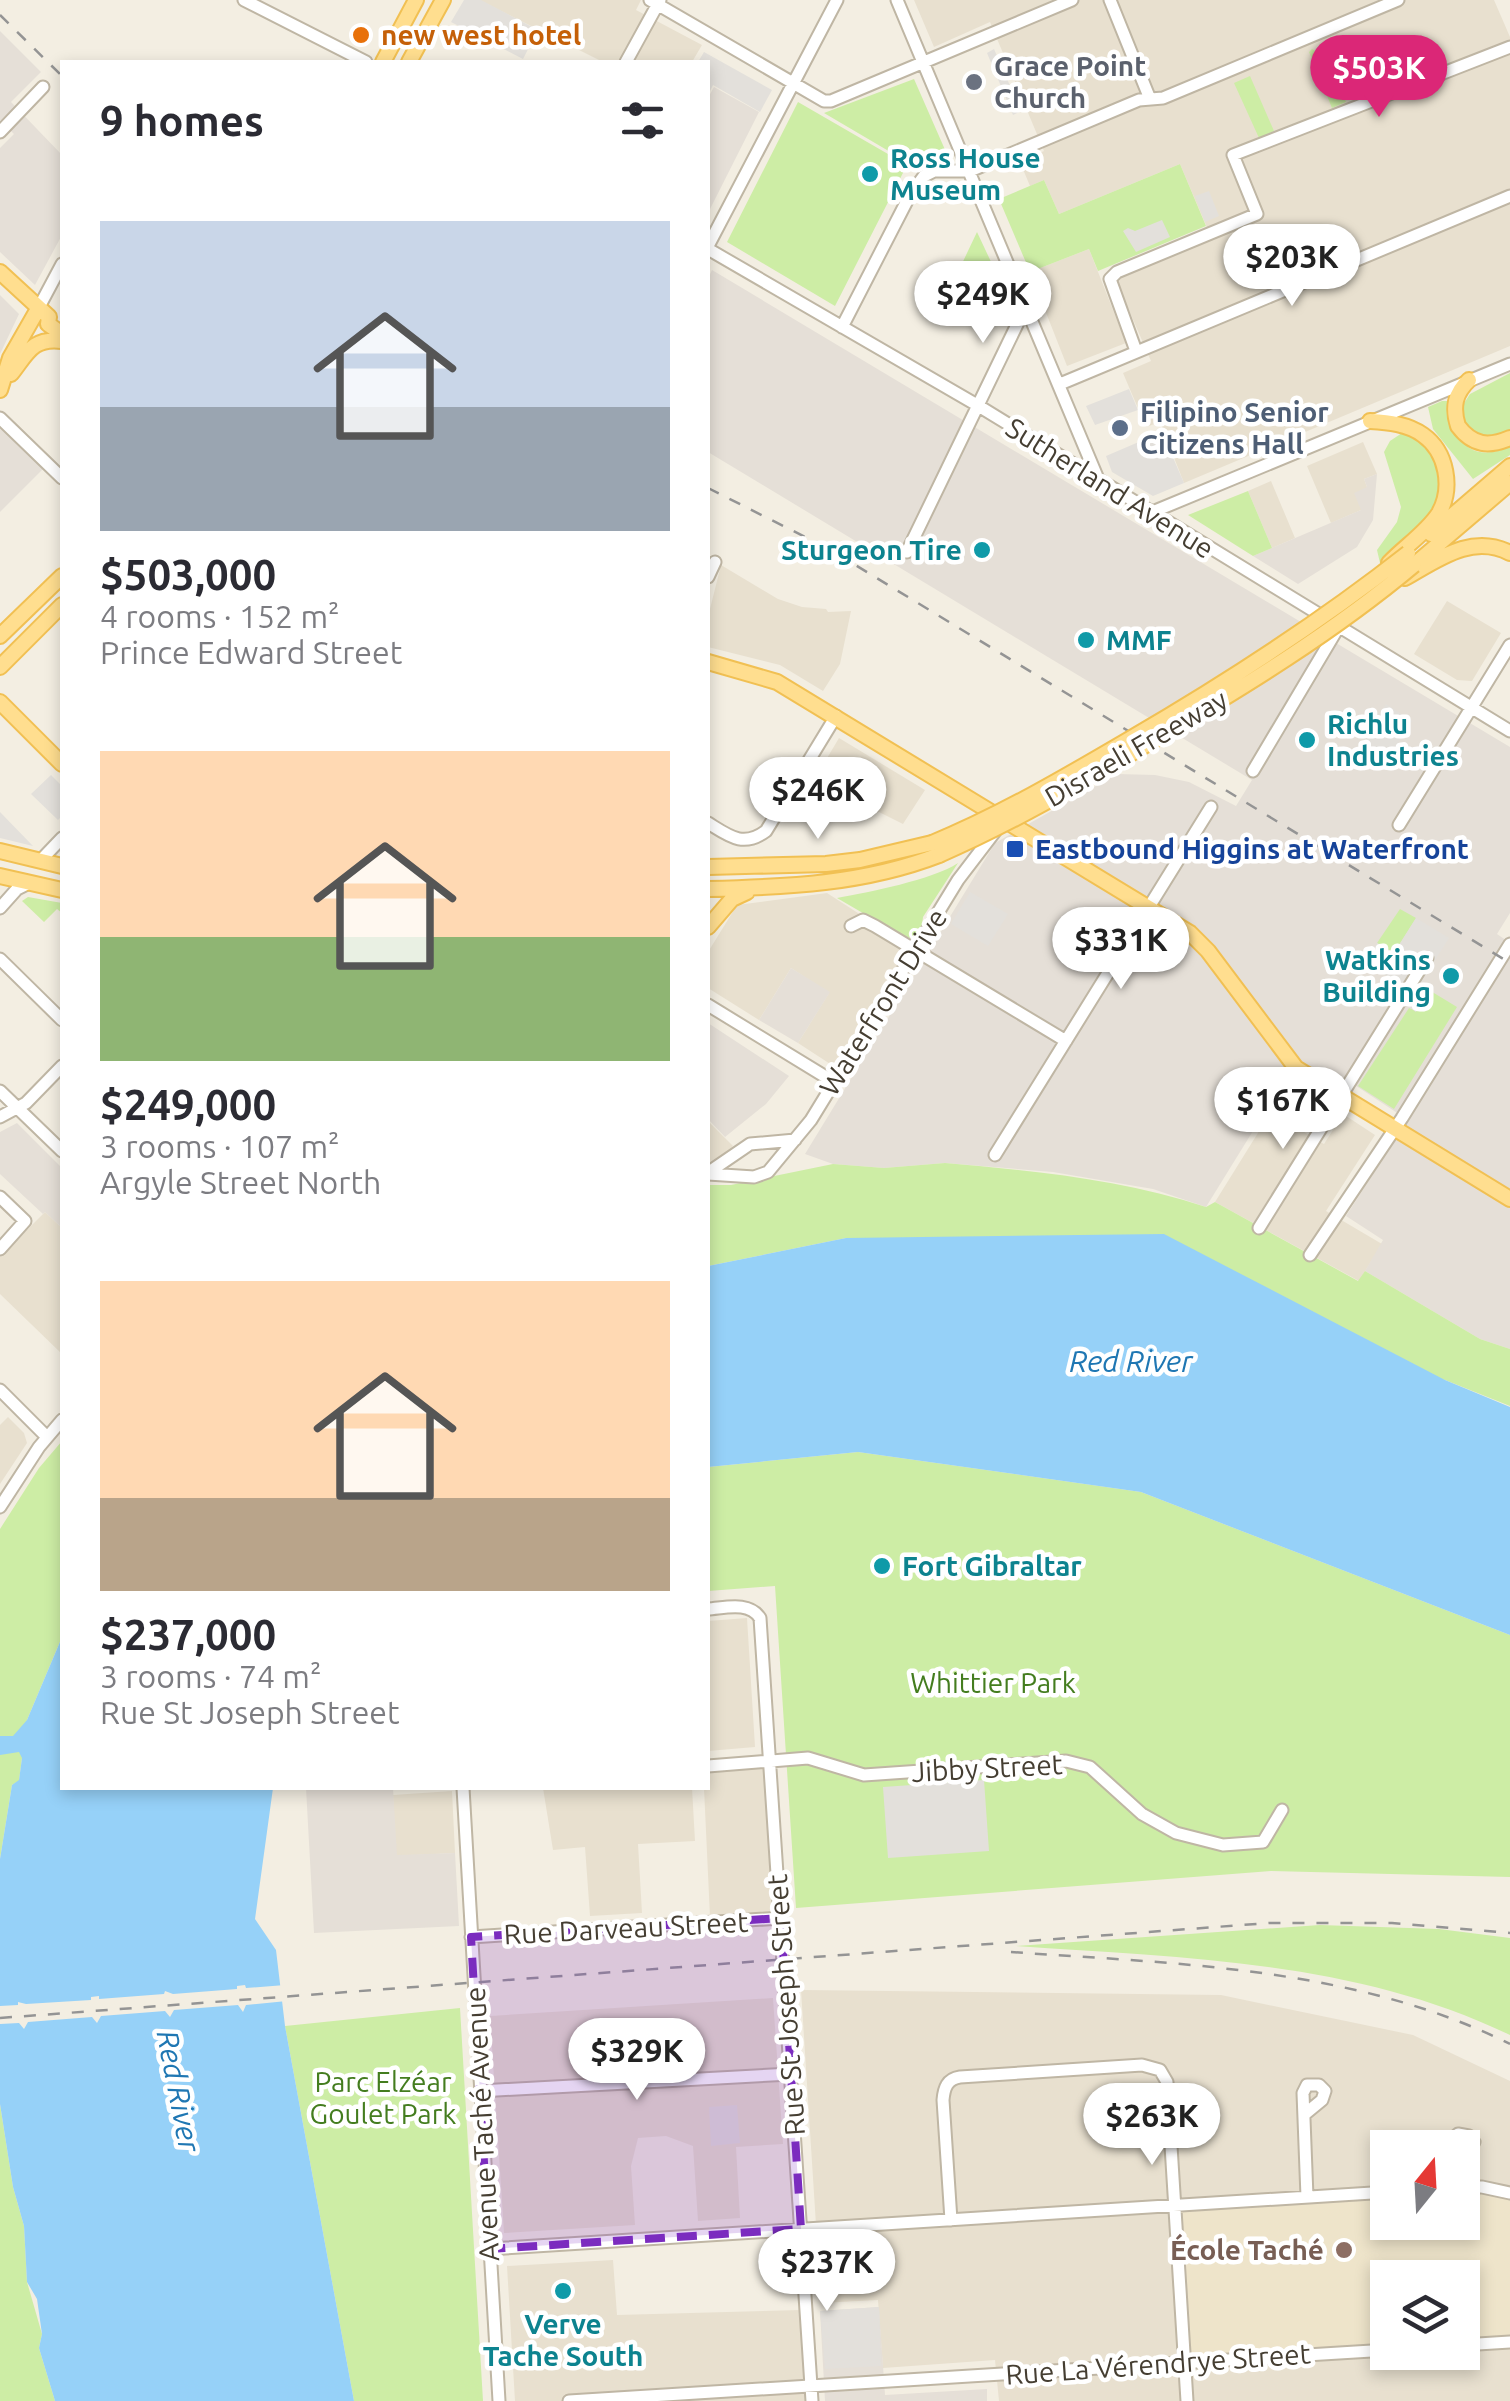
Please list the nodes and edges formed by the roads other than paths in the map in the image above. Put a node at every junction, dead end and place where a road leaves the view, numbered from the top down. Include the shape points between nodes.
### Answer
1 (244, 0) edge
2 (416, 0) edge
3 (442, 0) edge
4 (838, 0) edge
5 (897, 0) edge
6 (1072, 0) edge
7 (1110, 0) edge
8 (1398, 0) edge
9 (656, 1) edge
10 (1510, 46) edge
11 (362, 60) edge
12 (385, 60) edge
13 (411, 60) edge
14 (627, 60) edge
15 (922, 63) junction
16 (792, 82) junction
17 (43, 86) dead end
18 (1150, 99) junction
19 (0, 132) edge
20 (970, 171) junction
21 (1510, 196) edge
22 (710, 243) edge
23 (710, 248) edge
24 (0, 272) edge
25 (60, 272) edge
26 (1026, 306) junction
27 (50, 315) edge
28 (842, 327) junction
29 (60, 335) edge
30 (60, 337) edge
31 (1136, 352) junction
32 (1510, 364) edge
33 (1470, 380) junction
34 (3, 384) edge
35 (1060, 384) junction
36 (976, 405) junction
37 (0, 418) edge
38 (1370, 421) junction
39 (1510, 438) edge
40 (1510, 466) edge
41 (60, 476) edge
42 (1098, 479) junction
43 (1510, 483) edge
44 (1150, 513) junction
45 (906, 552) dead end
46 (1510, 553) edge
47 (1411, 559) junction
48 (715, 562) dead end
49 (710, 573) edge
50 (60, 578) edge
51 (60, 607) edge
52 (1338, 628) junction
53 (0, 636) edge
54 (1510, 645) edge
55 (710, 663) edge
56 (0, 667) edge
57 (0, 702) edge
58 (1472, 707) junction
59 (836, 716) junction
60 (1510, 731) edge
61 (60, 762) edge
62 (1254, 771) dead end
63 (1211, 807) dead end
64 (998, 816) junction
65 (710, 824) edge
66 (1399, 825) dead end
67 (60, 840) edge
68 (936, 849) junction
69 (0, 851) edge
70 (40, 861) junction
71 (60, 866) edge
72 (710, 868) edge
73 (0, 876) edge
74 (29, 883) junction
75 (756, 888) junction
76 (710, 889) edge
77 (60, 890) edge
78 (0, 908) edge
79 (1148, 908) junction
80 (710, 925) edge
81 (851, 926) dead end
82 (1510, 944) edge
83 (914, 950) junction
84 (1426, 958) dead end
85 (0, 959) edge
86 (710, 1006) edge
87 (60, 1018) edge
88 (1066, 1042) junction
89 (60, 1068) edge
90 (834, 1082) junction
91 (0, 1090) edge
92 (1342, 1097) junction
93 (18, 1108) junction
94 (0, 1117) edge
95 (1394, 1129) junction
96 (795, 1140) junction
97 (760, 1144) junction
98 (60, 1150) edge
99 (741, 1150) junction
100 (995, 1155) dead end
101 (770, 1169) junction
102 (710, 1173) edge
103 (710, 1174) edge
104 (751, 1177) junction
105 (0, 1197) edge
106 (1510, 1199) edge
107 (1258, 1228) dead end
108 (0, 1249) edge
109 (1310, 1255) dead end
110 (0, 1390) edge
111 (60, 1422) edge
112 (47, 1437) junction
113 (0, 1507) edge
114 (710, 1610) edge
115 (772, 1762) junction
116 (710, 1766) edge
117 (463, 1790) edge
118 (1282, 1810) dead end
119 (781, 1918) junction
120 (471, 1937) junction
121 (791, 2074) junction
122 (480, 2092) junction
123 (1305, 2114) dead end
124 (1480, 2189) edge
125 (1509, 2192) edge
126 (1370, 2193) edge
127 (1307, 2197) junction
128 (1175, 2206) junction
129 (951, 2220) junction
130 (801, 2230) junction
131 (489, 2249) junction
132 (1510, 2342) edge
133 (1480, 2344) edge
134 (1370, 2351) edge
135 (1185, 2362) junction
136 (811, 2386) junction
137 (499, 2401) edge
138 (569, 2401) edge
139 (812, 2401) edge
140 (1188, 2401) edge

1 - 11 street
2 - 12 main road
3 - 13 main road
4 - 16 street
5 - 15 street
6 - 15 street
7 - 18 street
8 - 18 street
9 - 14 street
9 - 16 street
10 - 31 street via 1233,155 1257,214 1110,279
15 - 16 street via 831,101
15 - 20 street
16 - 22 street
17 - 19 street
18 - 20 street
20 - 26 street
20 - 28 street via 934,171 917,184
21 - 31 street
23 - 28 street, Sutherland Avenue
24 - 27 main road
25 - 27 street
26 - 35 street
26 - 36 street
27 - 29 main road via 48,324
27 - 34 main road via 10,358
28 - 36 street, Sutherland Avenue
30 - 34 main road via 30,347
31 - 35 street
32 - 33 street
33 - 38 street
33 - 39 main road via 1456,399 1458,426 1488,445
35 - 42 street
36 - 42 street, Sutherland Avenue
36 - 45 street
37 - 41 street
38 - 44 street
38 - 47 main road via 1424,435 1446,472 1439,513
40 - 47 main road, Disraeli Freeway
42 - 44 street, Sutherland Avenue
43 - 47 main road, Disraeli Freeway
44 - 52 street, Sutherland Avenue
46 - 47 main road via 1492,546
47 - 68 main road, Disraeli Freeway, bridge via 1200,698
48 - 49 street
50 - 53 main road
51 - 56 main road
52 - 58 street, Sutherland Avenue
52 - 62 street
54 - 58 street
55 - 59 main road via 778,682
57 - 61 main road
58 - 60 street, Sutherland Avenue
58 - 66 street
59 - 64 main road
59 - 65 street via 766,831 740,841
63 - 79 street
64 - 79 main road
64 - 83 street, Waterfront Drive
67 - 70 street
68 - 72 main road, Disraeli Freeway via 826,864
68 - 75 main road, Disraeli Freeway via 852,879
69 - 70 main road
70 - 71 main road
73 - 74 main road
74 - 77 main road
74 - 78 street
75 - 76 main road, Disraeli Freeway
75 - 80 main road via 732,899
79 - 88 street
79 - 92 main road via 1202,944 1291,1063
81 - 83 street via 863,920
82 - 95 street
83 - 88 street
83 - 90 street, Waterfront Drive
84 - 92 street
85 - 87 street
86 - 90 street
88 - 100 street
89 - 93 street
90 - 96 street, Waterfront Drive
91 - 93 street
92 - 95 main road
92 - 107 street
93 - 94 street
93 - 98 street
95 - 106 main road
95 - 109 street
96 - 97 street, Waterfront Drive
96 - 101 street, Waterfront Drive
97 - 99 street, Waterfront Drive
97 - 101 street via 771,1154
99 - 102 street, Waterfront Drive
99 - 104 street via 739,1166
101 - 104 street, Waterfront Drive
103 - 104 street, Waterfront Drive
105 - 108 street via 25,1220
110 - 112 street
111 - 112 street
112 - 113 street
114 - 115 street, Rue St Joseph Street via 745,1606 760,1618
115 - 116 street
115 - 118 street, Jibby Street via 808,1758 864,1775 1066,1761 1090,1767 1142,1814 1176,1833 1224,1845 1264,1842
115 - 119 street, Rue St Joseph Street
117 - 120 street, Avenue Taché Avenue
119 - 120 street, Rue Darveau Street
119 - 121 street, Rue St Joseph Street
120 - 122 street, Avenue Taché Avenue
121 - 122 street
121 - 130 street, Rue St Joseph Street
122 - 131 street, Avenue Taché Avenue
123 - 127 street
124 - 125 street
126 - 127 street
127 - 128 street
128 - 129 street
128 - 129 street via 1167,2082 1160,2070 960,2077 946,2084 944,2094
128 - 135 street
129 - 130 street
130 - 131 street
130 - 136 street, Rue St Joseph Street
131 - 137 street, Avenue Taché Avenue
132 - 133 street
134 - 135 street, Rue La Vérendrye Street
135 - 136 street, Rue La Vérendrye Street
135 - 140 street
136 - 138 street, Rue La Vérendrye Street
136 - 139 street, Rue St Joseph Street

